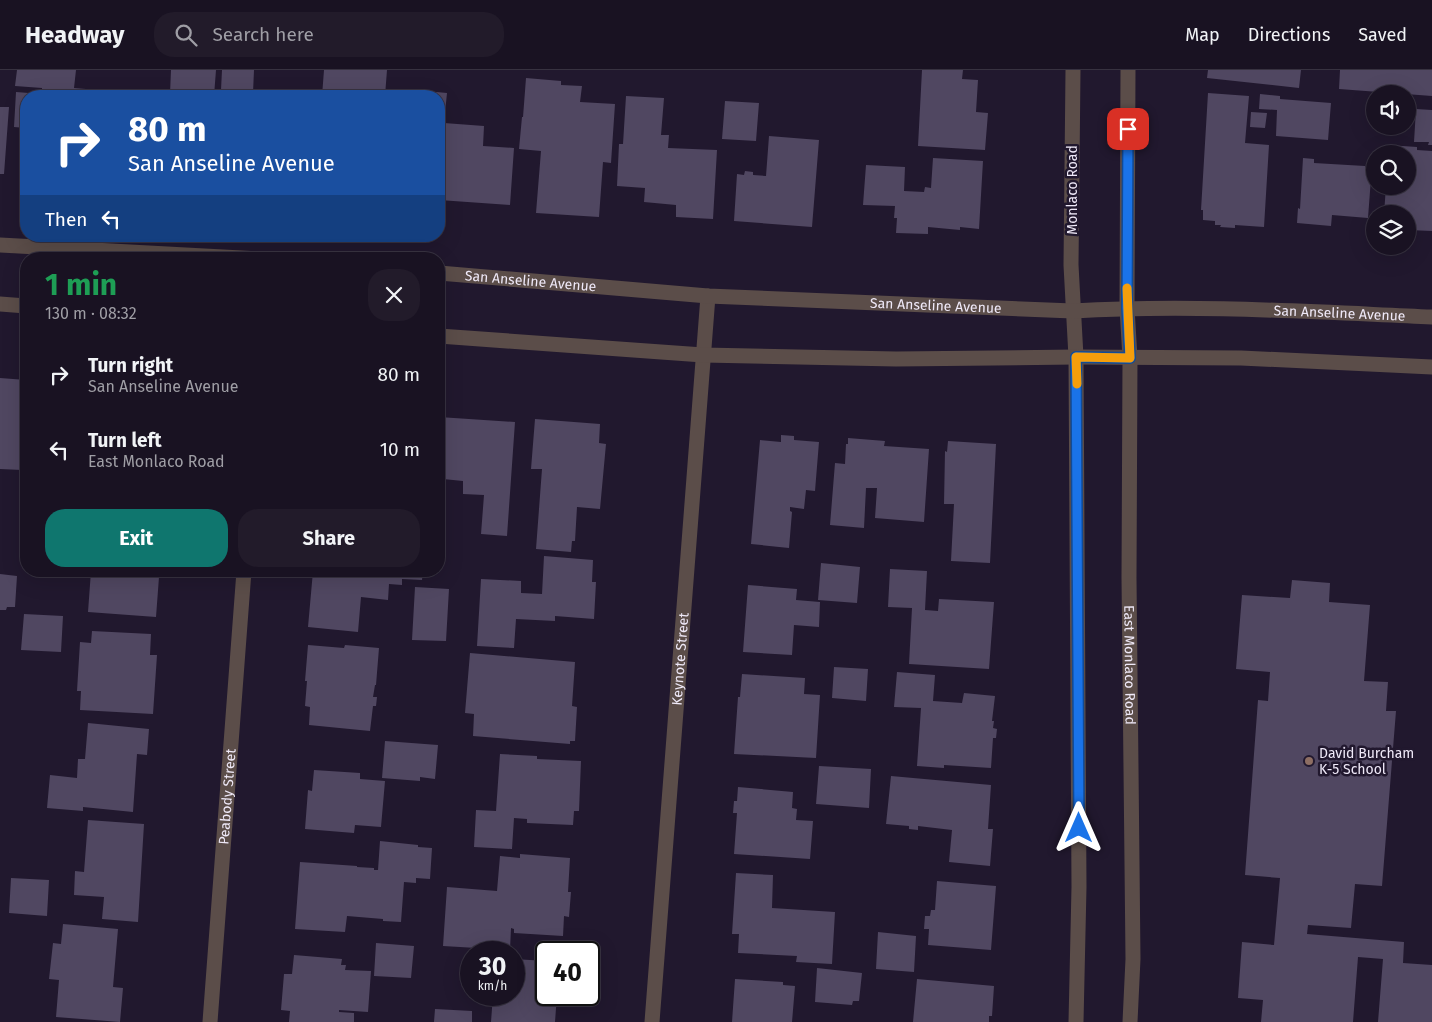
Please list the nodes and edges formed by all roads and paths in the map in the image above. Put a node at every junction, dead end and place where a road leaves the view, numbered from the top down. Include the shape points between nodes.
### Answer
1 (1073, 70) edge
2 (1128, 70) edge
3 (0, 245) edge
4 (130, 252) edge
5 (445, 274) edge
6 (708, 296) junction
7 (0, 304) edge
8 (20, 306) edge
9 (1127, 308) junction
10 (1073, 311) junction
11 (1432, 317) edge
12 (445, 336) edge
13 (703, 355) junction
14 (1076, 357) junction
15 (1130, 358) junction
16 (1432, 367) edge
17 (244, 577) edge
18 (210, 1022) edge
19 (652, 1022) edge
20 (1076, 1022) edge
21 (1130, 1022) edge

1 - 10 street, Monlaco Road
2 - 9 street
3 - 4 street
5 - 6 street, San Anseline Avenue
6 - 10 street, San Anseline Avenue
6 - 13 street, Keynote Street
7 - 8 street
9 - 10 street, San Anseline Avenue
9 - 11 street, San Anseline Avenue
9 - 15 street, East Monlaco Road
10 - 14 street
12 - 13 street
13 - 14 street via 896,359
13 - 19 street, Keynote Street
14 - 15 street
14 - 20 street via 1079,877
15 - 16 street via 1241,358
15 - 21 street, East Monlaco Road via 1133,950
17 - 18 street, Peabody Street

